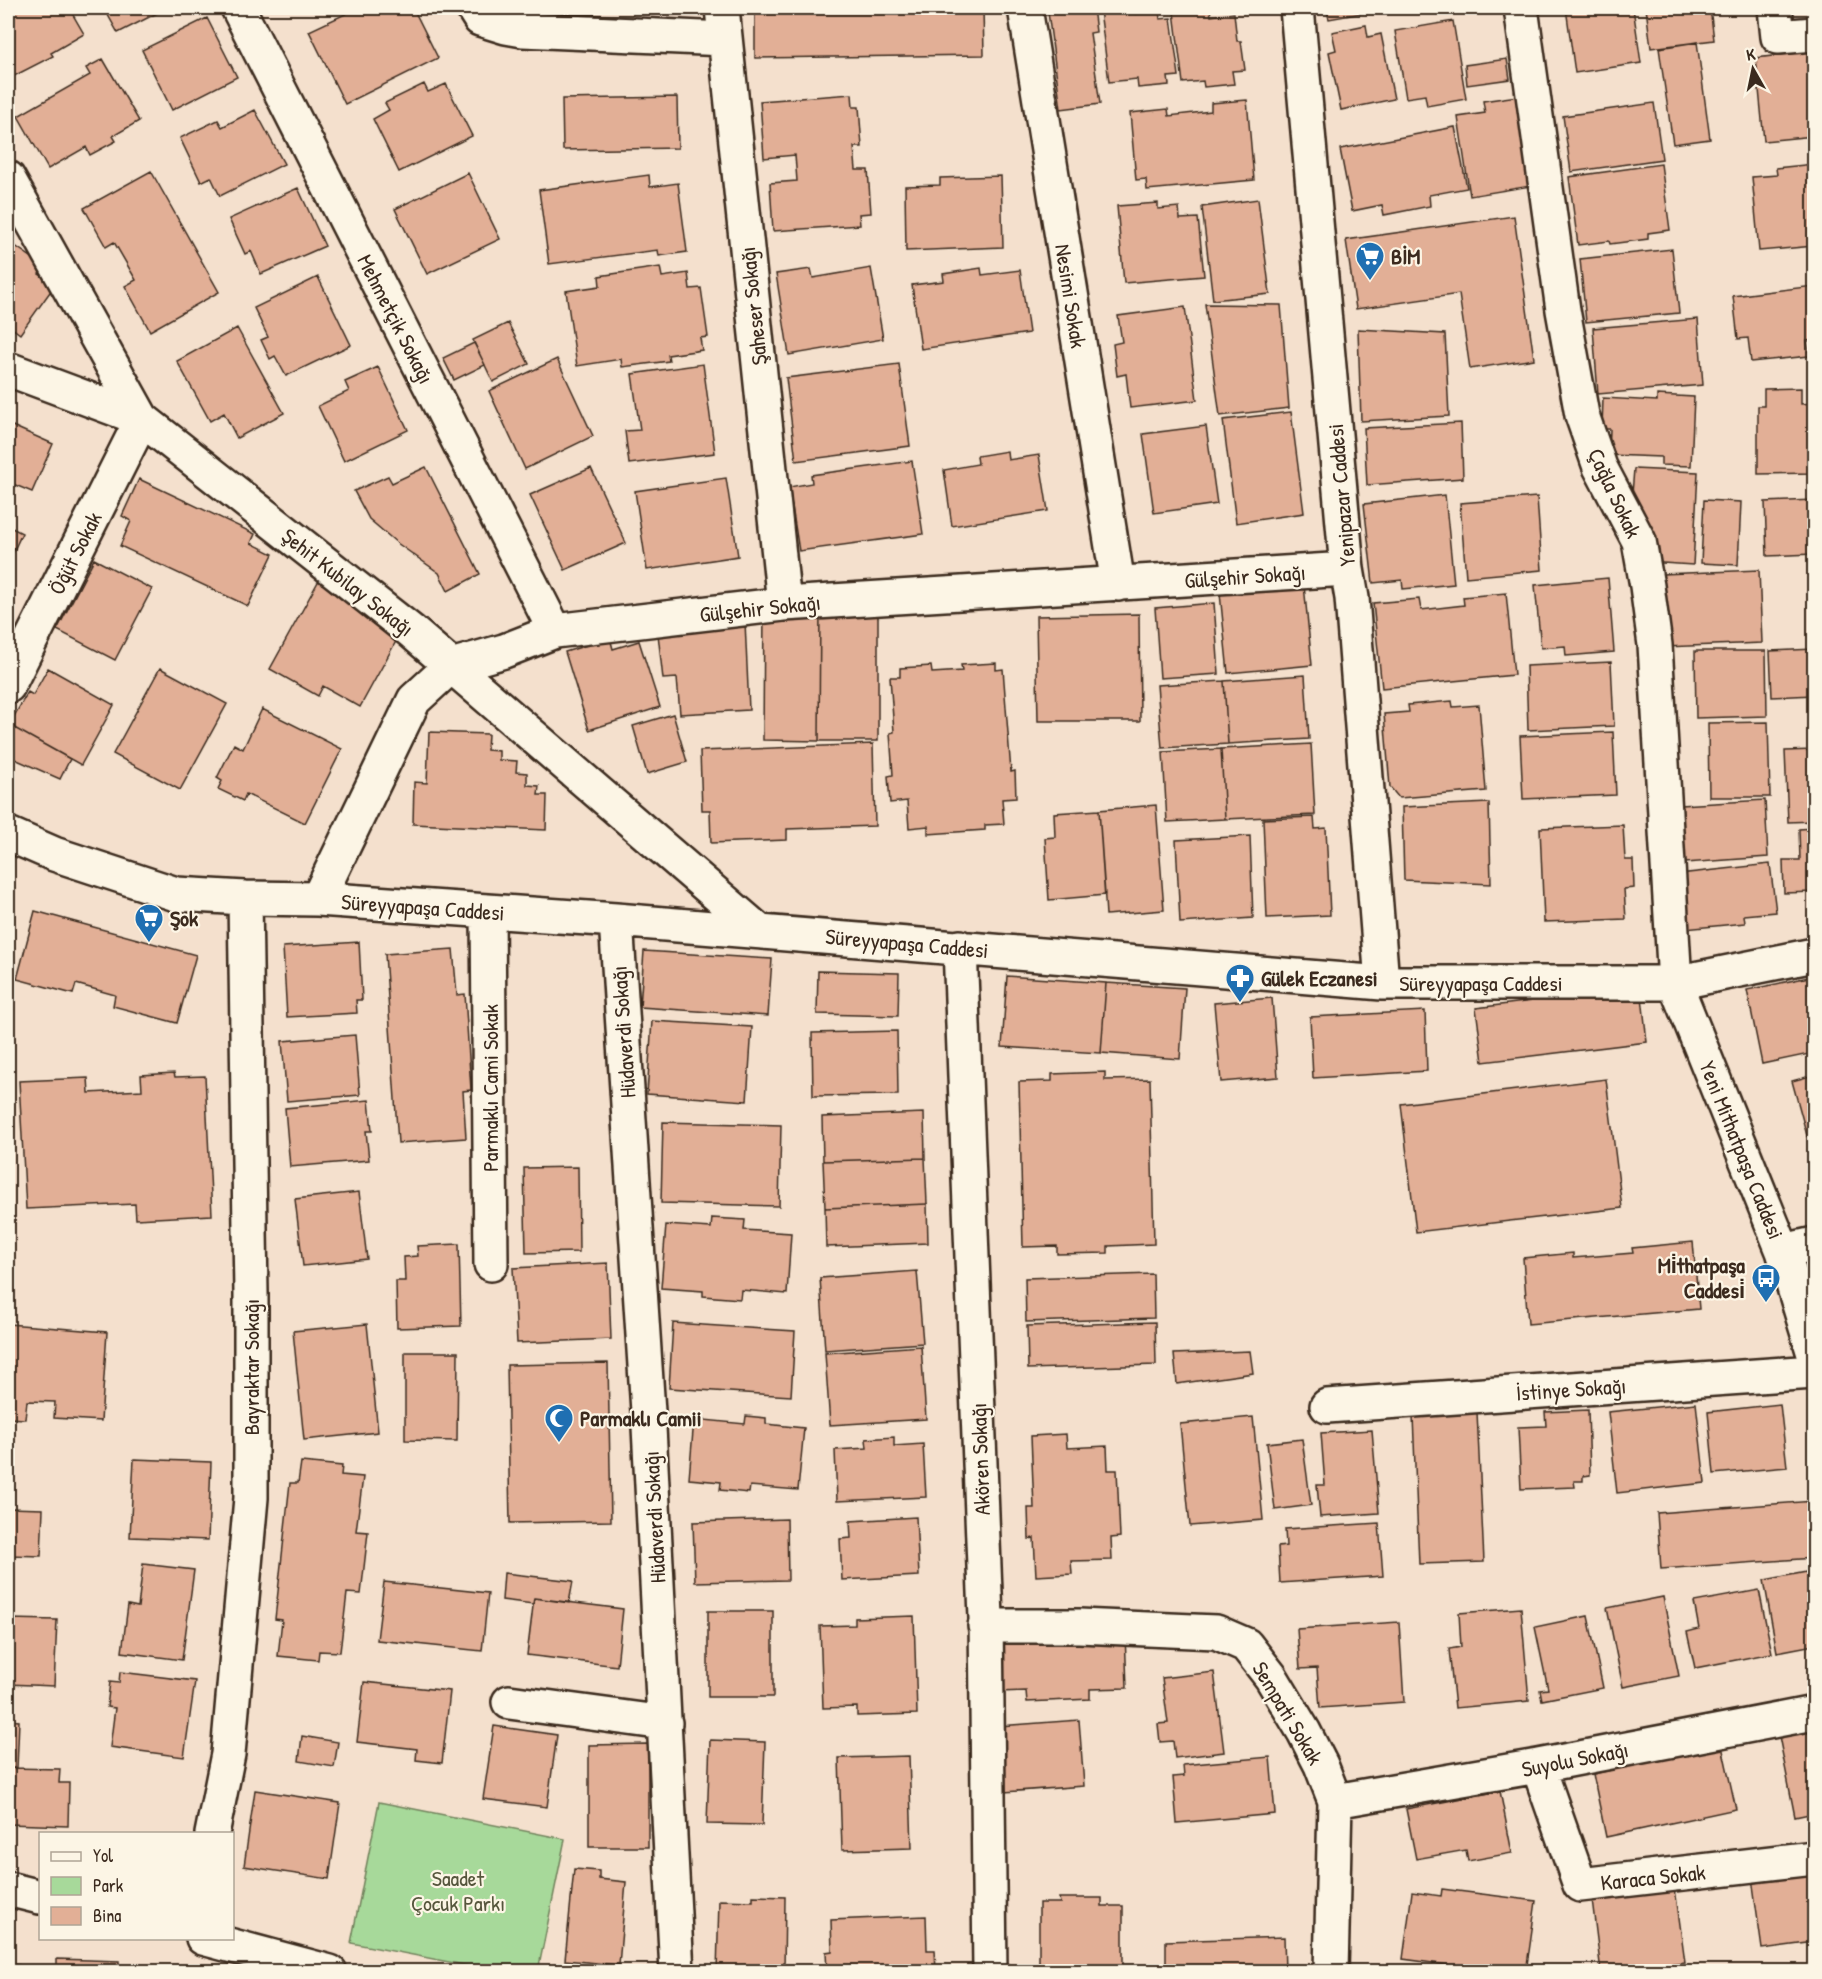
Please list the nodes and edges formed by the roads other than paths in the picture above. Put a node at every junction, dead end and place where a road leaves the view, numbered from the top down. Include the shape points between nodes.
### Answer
1 (238, 8) edge
2 (473, 8) edge
3 (722, 8) edge
4 (1025, 8) edge
5 (1297, 8) edge
6 (1521, 8) edge
7 (1775, 8) edge
8 (1815, 34) edge
9 (725, 39) junction
10 (8, 178) edge
11 (8, 369) edge
12 (142, 419) junction
13 (1347, 570) junction
14 (1118, 584) junction
15 (783, 604) junction
16 (555, 631) junction
17 (451, 666) junction
18 (8, 686) edge
19 (8, 834) edge
20 (244, 898) junction
21 (318, 899) junction
22 (488, 911) junction
23 (616, 920) junction
24 (759, 931) junction
25 (960, 947) junction
26 (1815, 955) edge
27 (1382, 983) junction
28 (1675, 983) junction
29 (1815, 1244) edge
30 (1783, 1251) junction
31 (491, 1264) dead end
32 (1815, 1354) edge
33 (1815, 1372) edge
34 (1327, 1407) dead end
35 (985, 1626) junction
36 (509, 1702) dead end
37 (1815, 1713) edge
38 (665, 1723) junction
39 (1538, 1766) junction
40 (1335, 1801) junction
41 (212, 1832) edge
42 (1815, 1858) edge
43 (8, 1889) edge
44 (39, 1897) edge
45 (211, 1940) edge
46 (330, 1971) edge
47 (677, 1971) edge
48 (990, 1971) edge
49 (1331, 1971) edge

1 - 16 street, Mehmetçik Sokağı
2 - 9 street via 480,19 523,30
3 - 9 street, Şaheser Sokağı
4 - 14 street, Nesimi Sokak
5 - 13 street, Yenipazar Caddesi
6 - 28 street, Çağla Sokak via 1563,310 1582,415 1600,466 1639,541 1647,586 1655,645
7 - 8 street via 1778,37
9 - 15 street, Şaheser Sokağı
10 - 12 street, Şehit Kubilay Sokağı
11 - 12 street
12 - 17 street, Şehit Kubilay Sokağı
12 - 18 street, Öğüt Sokak
13 - 14 street, Gülşehir Sokağı
13 - 27 street, Yenipazar Caddesi
14 - 15 street, Gülşehir Sokağı
15 - 16 street, Gülşehir Sokağı
16 - 17 street, Gülşehir Sokağı
17 - 21 street, Gülşehir Sokağı via 414,700
17 - 24 street, Şehit Kubilay Sokağı
19 - 20 street, Süreyyapaşa Caddesi via 54,854 176,894
20 - 21 street, Süreyyapaşa Caddesi
20 - 41 street, Bayraktar Sokağı via 251,1498 228,1754
21 - 22 street, Süreyyapaşa Caddesi
22 - 23 street, Süreyyapaşa Caddesi
22 - 31 street, Parmaklı Cami Sokak
23 - 24 street, Süreyyapaşa Caddesi
23 - 38 street, Hüdaverdi Sokağı
24 - 25 street, Süreyyapaşa Caddesi
25 - 27 street, Süreyyapaşa Caddesi
25 - 35 street, Akören Sokağı
26 - 28 street, Süreyyapaşa Caddesi
27 - 28 street, Süreyyapaşa Caddesi
28 - 30 street, Yeni Mithatpaşa Caddesi
29 - 30 street
30 - 32 street, Yeni Mithatpaşa Caddesi
33 - 34 street, İstinye Sokağı
35 - 40 street, Sempati Sokak via 1216,1632 1246,1645 1271,1677 1304,1732
35 - 48 street, Akören Sokağı
36 - 38 street
37 - 39 street, Suyolu Sokağı
38 - 47 street, Hüdaverdi Sokağı
39 - 40 street, Suyolu Sokağı
39 - 42 street, Karaca Sokak via 1580,1885
40 - 49 street, Sempati Sokak
43 - 44 street
45 - 46 street

